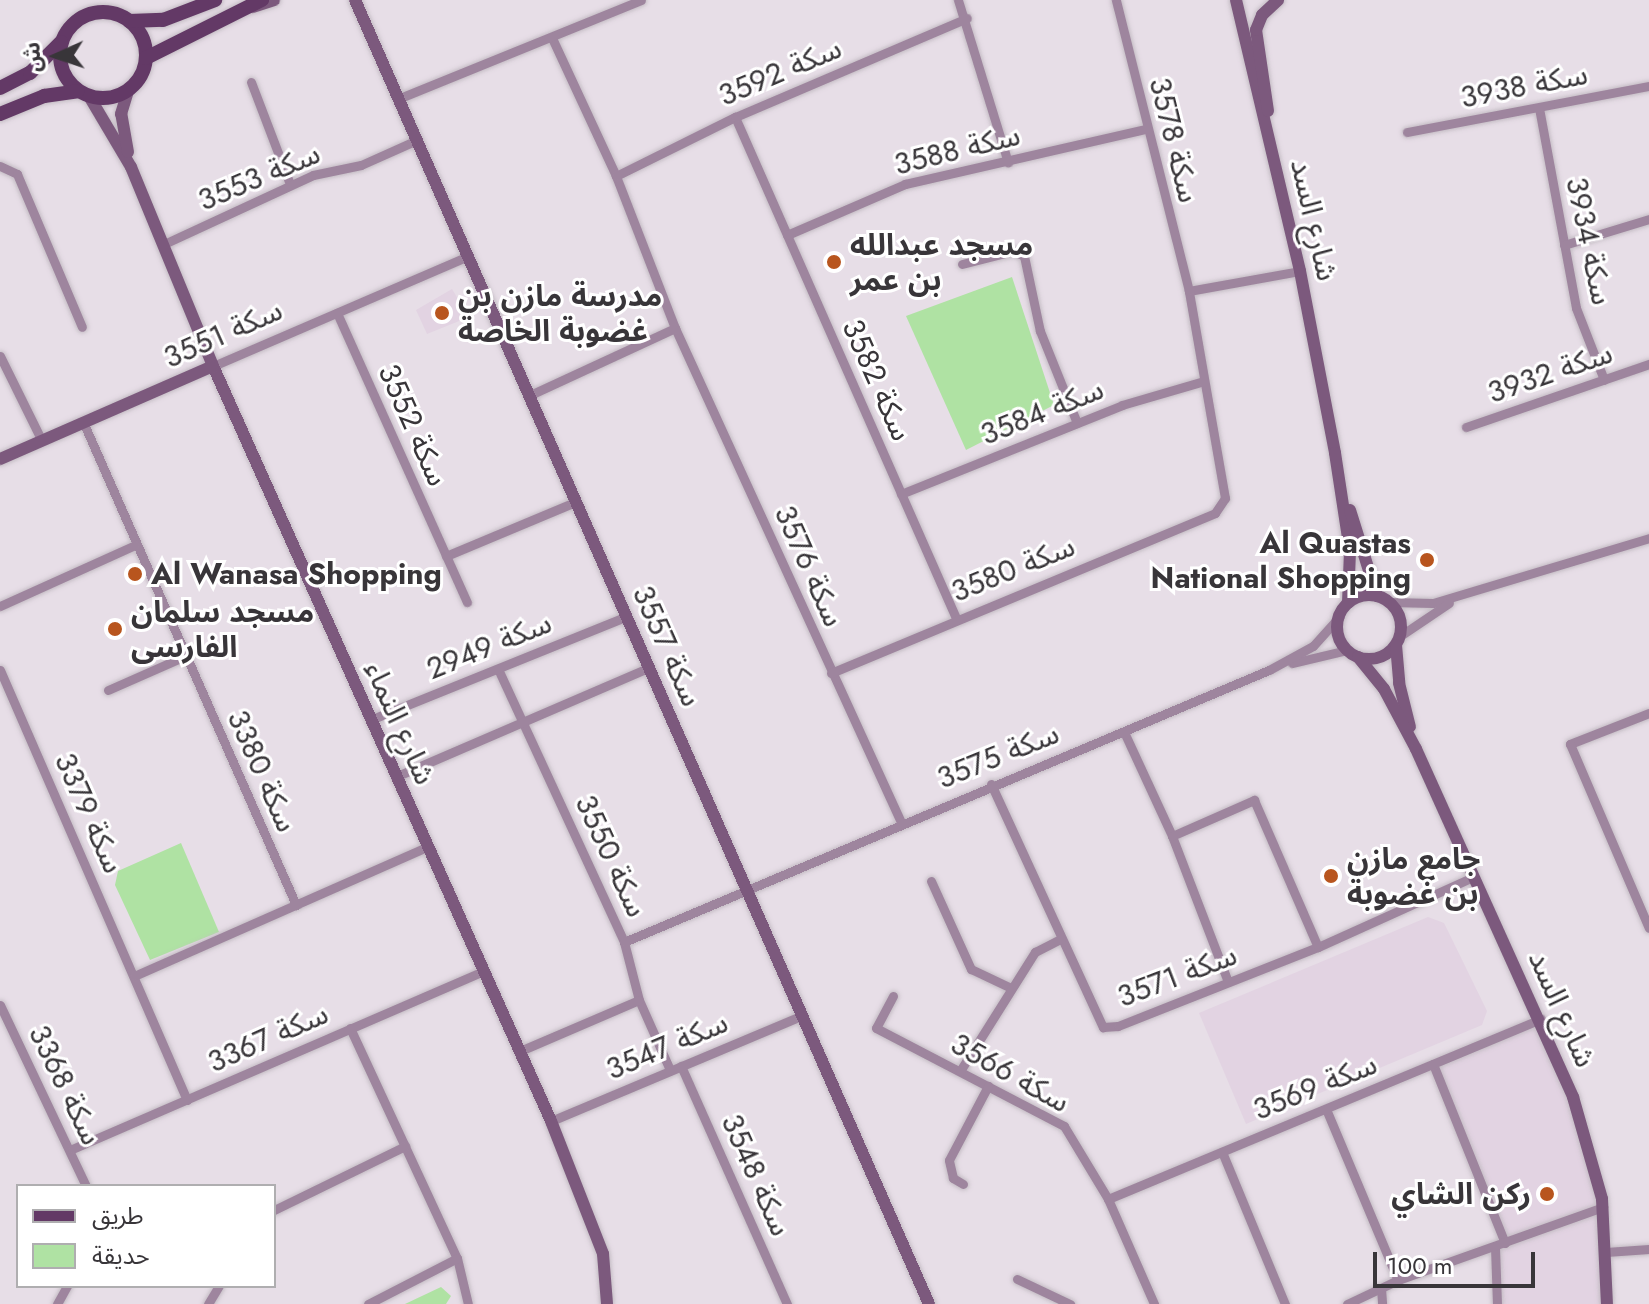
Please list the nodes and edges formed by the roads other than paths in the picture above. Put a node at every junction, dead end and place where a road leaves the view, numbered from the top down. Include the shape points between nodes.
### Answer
1 (215, 0) edge
2 (262, 0) edge
3 (274, 0) edge
4 (641, 0) edge
5 (958, 0) edge
6 (1116, 0) edge
7 (1236, 0) edge
8 (1278, 0) edge
9 (357, 3) edge
10 (228, 15) junction
11 (967, 18) junction
12 (129, 21) junction
13 (64, 38) junction
14 (552, 38) junction
15 (146, 58) junction
16 (251, 82) dead end
17 (1649, 86) edge
18 (0, 88) edge
19 (128, 91) junction
20 (84, 94) junction
21 (400, 98) junction
22 (1539, 108) junction
23 (0, 114) edge
24 (735, 117) junction
25 (1266, 126) junction
26 (1145, 129) junction
27 (1407, 132) dead end
28 (417, 140) junction
29 (1008, 163) junction
30 (0, 166) edge
31 (131, 167) junction
32 (616, 176) junction
33 (290, 184) junction
34 (1649, 219) edge
35 (787, 235) junction
36 (164, 244) junction
37 (1564, 245) junction
38 (466, 257) junction
39 (962, 264) dead end
40 (1300, 271) junction
41 (1189, 291) junction
42 (337, 313) junction
43 (82, 327) dead end
44 (675, 328) junction
45 (0, 356) edge
46 (1649, 364) edge
47 (213, 366) junction
48 (1604, 380) junction
49 (1204, 381) junction
50 (528, 396) junction
51 (1077, 423) junction
52 (84, 424) junction
53 (1466, 427) dead end
54 (42, 441) junction
55 (1335, 453) junction
56 (0, 459) edge
57 (901, 494) junction
58 (575, 502) junction
59 (1215, 513) joint
60 (1649, 538) edge
61 (135, 545) junction
62 (446, 556) junction
63 (1467, 594) junction
64 (1383, 599) junction
65 (467, 602) dead end
66 (1348, 603) junction
67 (0, 606) edge
68 (1340, 616) junction
69 (625, 617) junction
70 (956, 618) junction
71 (1398, 640) junction
72 (1352, 654) junction
73 (185, 656) junction
74 (648, 668) junction
75 (498, 669) junction
76 (0, 670) edge
77 (1269, 670) junction
78 (831, 673) junction
79 (108, 690) dead end
80 (1649, 713) edge
81 (370, 720) junction
82 (523, 723) junction
83 (1124, 732) junction
84 (1416, 749) junction
85 (395, 777) junction
86 (991, 784) junction
87 (901, 822) junction
88 (1172, 836) junction
89 (427, 847) junction
90 (1471, 878) junction
91 (931, 881) dead end
92 (746, 889) junction
93 (296, 905) junction
94 (1649, 928) edge
95 (1061, 939) junction
96 (624, 942) junction
97 (1318, 947) junction
98 (483, 971) junction
99 (134, 976) junction
100 (1228, 982) junction
101 (1009, 987) junction
102 (893, 996) dead end
103 (639, 1000) junction
104 (0, 1005) edge
105 (801, 1016) junction
106 (2, 1017) edge
107 (1541, 1019) junction
108 (350, 1028) junction
109 (520, 1051) junction
110 (1433, 1064) junction
111 (681, 1066) junction
112 (670, 1070) junction
113 (960, 1071) junction
114 (988, 1086) junction
115 (187, 1100) junction
116 (1326, 1109) junction
117 (551, 1121) junction
118 (405, 1146) junction
119 (72, 1149) junction
120 (1222, 1152) junction
121 (85, 1184) edge
122 (963, 1184) dead end
123 (1108, 1199) junction
124 (1603, 1207) junction
125 (276, 1209) edge
126 (1500, 1245) junction
127 (1649, 1249) edge
128 (1606, 1252) junction
129 (457, 1258) junction
130 (1017, 1279) dead end
131 (1398, 1280) junction
132 (1381, 1288) junction
133 (368, 1304) edge
134 (468, 1304) edge
135 (607, 1304) edge
136 (787, 1304) edge
137 (929, 1304) edge
138 (1070, 1304) edge
139 (1154, 1304) edge
140 (1285, 1304) edge
141 (1347, 1304) edge
142 (1382, 1304) edge
143 (1497, 1304) edge
144 (1607, 1304) edge

1 - 12 main road via 163,20
2 - 10 main road
3 - 10 street
4 - 14 street
5 - 11 street
6 - 26 street, سكة 3578
7 - 25 street, شارع السد
8 - 25 street via 1262,15 1256,30 1268,94
9 - 21 street, سكة 3557
10 - 15 main road
11 - 24 street, سكة 3592
11 - 29 street
12 - 13 main road via 95,13 79,19
12 - 15 main road via 139,31
13 - 18 main road via 30,73
13 - 20 main road via 64,72
14 - 21 street
14 - 32 street, سكة 3576
15 - 19 main road via 141,76
16 - 33 street
17 - 22 street, سكة 3938
19 - 20 main road via 109,98
19 - 31 street, شارع النماء via 121,126
20 - 23 main road via 44,96
20 - 31 street, شارع النماء
21 - 28 street, سكة 3557
22 - 27 street, سكة 3938
22 - 37 street, سكة 3934
24 - 32 street, سكة 3592
24 - 35 street, سكة 3582
25 - 40 street, شارع السد
26 - 29 street, سكة 3588
26 - 41 street, سكة 3578
28 - 33 street, سكة 3553 via 361,165
28 - 38 street, سكة 3557
29 - 35 street, سكة 3588 via 905,184
30 - 43 street via 17,174
31 - 36 street, شارع النماء
32 - 44 street, سكة 3576
33 - 36 street, سكة 3553
34 - 37 street
35 - 57 street, سكة 3582
36 - 47 street, شارع النماء
37 - 48 street, سكة 3934 via 1576,308
38 - 42 street, سكة 3551
38 - 50 street, سكة 3557
39 - 51 street via 1013,251 1024,256 1040,331
40 - 41 street
40 - 55 street, شارع السد
41 - 49 street, سكة 3578
42 - 47 street, سكة 3551
42 - 62 street, سكة 3552
44 - 50 street
44 - 78 street, سكة 3576
45 - 54 street
46 - 48 street, سكة 3932
47 - 52 street, سكة 3551
47 - 81 street, شارع النماء
48 - 53 street, سكة 3932
49 - 51 street, سكة 3584
49 - 59 street, سكة 3578 via 1225,490
50 - 58 street, سكة 3557
51 - 57 street, سكة 3584
52 - 54 street, سكة 3551
52 - 61 street, سكة 3380
54 - 56 street, سكة 3551
55 - 64 street, شارع السد
55 - 66 street, شارع السد via 1350,551
57 - 70 street, سكة 3582
58 - 62 street
58 - 69 street, سكة 3557
59 - 70 street, سكة 3580
60 - 63 street
61 - 67 street
61 - 73 street, سكة 3380
62 - 65 street, سكة 3552
63 - 64 street via 1407,606
63 - 71 street
64 - 66 street
64 - 71 street via 1400,617
66 - 68 street
68 - 72 street via 1338,634
68 - 77 street, سكة 3575 via 1313,646
69 - 74 street, سكة 3557
69 - 75 street, سكة 2949
70 - 78 street, سكة 3580
71 - 72 street via 1383,656
71 - 84 street, شارع السد via 1399,683
72 - 77 street, سكة 3575
72 - 84 street, شارع السد via 1384,689
73 - 79 street
73 - 93 street, سكة 3380
74 - 82 street
74 - 92 street, سكة 3557
75 - 81 street, سكة 2949
75 - 82 street, سكة 3550
76 - 99 street, سكة 3379
77 - 83 street, سكة 3575
78 - 87 street, سكة 3576
80 - 94 street via 1570,744
81 - 85 street, شارع النماء
82 - 85 street
82 - 96 street, سكة 3550
83 - 86 street, سكة 3575
83 - 88 street
84 - 90 street, شارع السد
85 - 89 street, شارع النماء
86 - 87 street, سكة 3575
86 - 95 street, سكة 3571
87 - 92 street, سكة 3575
88 - 97 street via 1254,800
88 - 100 street
89 - 93 street
89 - 98 street, شارع النماء
90 - 97 street, سكة 3571
90 - 107 street, شارع السد
91 - 101 street via 971,969
92 - 96 street, سكة 3550
92 - 105 street, سكة 3557
93 - 99 street
95 - 100 street, سكة 3571 via 1103,1027 1118,1026
95 - 101 street via 1035,952
96 - 103 street
97 - 100 street, سكة 3571
98 - 108 street, سكة 3367
98 - 109 street, شارع النماء
99 - 115 street, سكة 3379
101 - 113 street
102 - 113 street, سكة 3566 via 876,1028
103 - 109 street
103 - 112 street
104 - 106 street, سكة 3368
105 - 111 street, سكة 3547
105 - 137 street, سكة 3557
106 - 119 street, سكة 3368
107 - 110 street, سكة 3569
107 - 124 street, شارع السد via 1592,1149
108 - 115 street, سكة 3367
108 - 118 street
109 - 117 street, شارع النماء
110 - 116 street, سكة 3569
110 - 126 street
111 - 112 street, سكة 3547
111 - 136 street, سكة 3548
112 - 117 street, سكة 3547
113 - 114 street, سكة 3566
114 - 122 street via 949,1160 953,1178
114 - 123 street, سكة 3566 via 1064,1126
115 - 119 street, سكة 3367
116 - 120 street, سكة 3569
116 - 131 street
117 - 135 street, شارع النماء via 603,1254
118 - 125 street
118 - 129 street
119 - 121 street, سكة 3368
120 - 123 street, سكة 3569
120 - 140 street
123 - 139 street, سكة 3566
124 - 126 street
124 - 128 street, شارع السد
126 - 131 street
126 - 143 street
127 - 128 street
128 - 144 street, شارع السد
129 - 133 street
129 - 134 street
130 - 138 street
131 - 132 street
132 - 141 street
132 - 142 street

